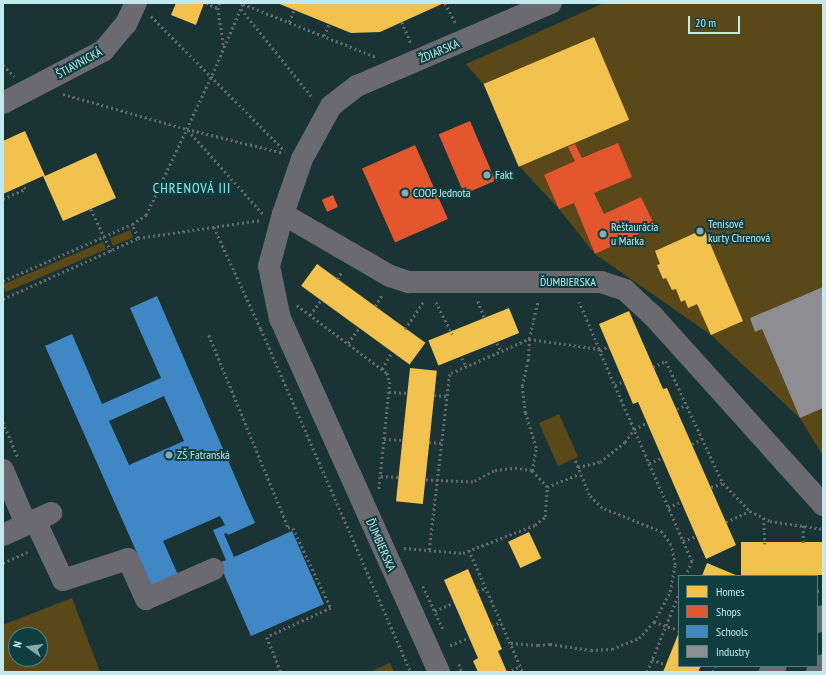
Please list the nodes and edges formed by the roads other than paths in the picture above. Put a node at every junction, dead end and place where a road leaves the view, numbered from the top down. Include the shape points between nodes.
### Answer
1 (551, 3) edge
2 (142, 7) edge
3 (3, 103) edge
4 (322, 103) joint
5 (283, 214) junction
6 (3, 470) edge
7 (823, 505) edge
8 (37, 519) junction
9 (3, 535) edge
10 (214, 569) dead end
11 (823, 665) edge
12 (439, 672) edge
13 (817, 672) edge

1 - 4 street, ŽDIARSKA
2 - 3 street, ŠTIAVNICKÁ via 103,51
4 - 5 street, ĎUMBIERSKA
5 - 7 street, ĎUMBIERSKA via 390,276 409,282 601,282 625,290 654,317
5 - 12 street, ĎUMBIERSKA via 269,266 280,319
6 - 8 street
8 - 9 street
8 - 10 street via 63,580 128,559 146,599
11 - 13 street

